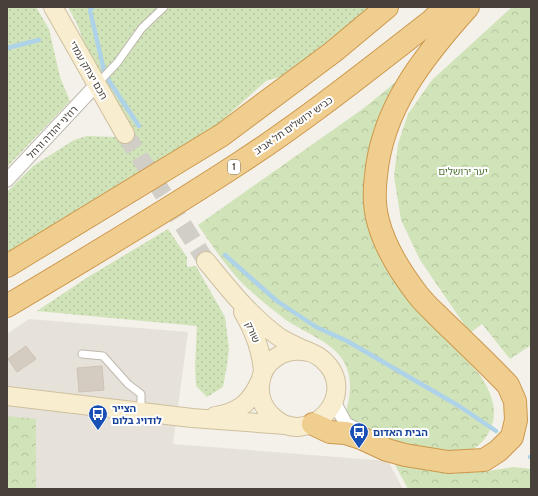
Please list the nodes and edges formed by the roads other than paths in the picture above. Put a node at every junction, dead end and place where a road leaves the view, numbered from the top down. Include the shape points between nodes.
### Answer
1 (53, 7) edge
2 (164, 7) edge
3 (387, 7) edge
4 (446, 7) edge
5 (468, 7) edge
6 (97, 84) junction
7 (125, 134) tunnel mouth
8 (7, 180) edge
9 (206, 261) tunnel mouth
10 (7, 266) edge
11 (233, 294) junction
12 (7, 306) edge
13 (308, 352) junction
14 (82, 354) dead end
15 (262, 376) junction
16 (7, 396) edge
17 (515, 401) junction
18 (334, 402) junction
19 (141, 412) junction
20 (192, 418) junction
21 (313, 424) junction
22 (288, 425) junction

1 - 6 main road, חכם יצחק עמדי
2 - 6 lane via 142,28 117,63
3 - 10 highway via 333,52 222,135
4 - 12 highway, כביש ירושלים תל אביב / 1 via 313,112 241,162
5 - 17 highway via 438,41 402,94 382,139 374,193 378,220 400,272 419,297 508,385
6 - 7 main road, חכם יצחק עמדי
6 - 8 street, רוז'ני יהודה ורחל
9 - 11 main road
11 - 13 main road via 266,326
11 - 15 main road, שורק via 256,339 261,354
13 - 15 main road via 290,351 279,355
13 - 18 main road via 319,356 333,374 336,385
14 - 19 lane via 102,356 141,394
15 - 20 main road via 252,396 237,410 216,416
15 - 22 main road via 260,396 265,408 272,417
16 - 19 main road
17 - 18 street via 509,406 508,420 500,439 483,452 459,457 403,450 378,442 346,424
17 - 21 highway via 516,420 512,437 484,460 448,462 405,455 346,433 330,432
18 - 21 main road via 324,416
19 - 20 main road
20 - 22 main road
21 - 22 main road via 299,427

